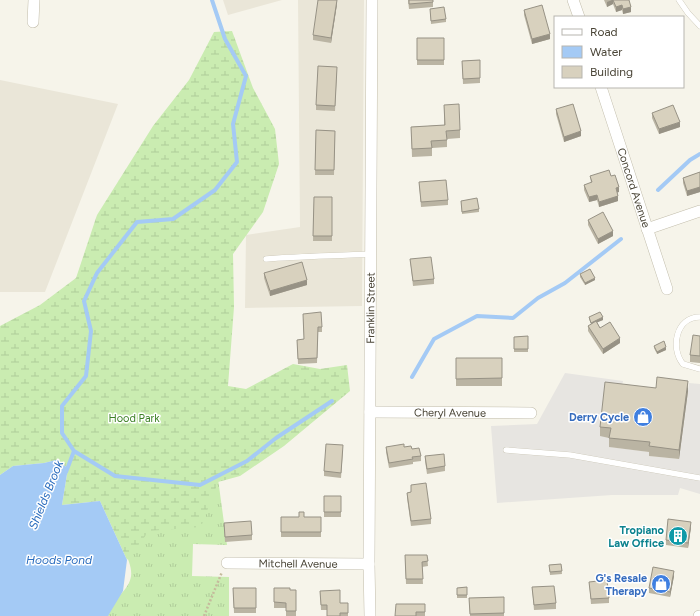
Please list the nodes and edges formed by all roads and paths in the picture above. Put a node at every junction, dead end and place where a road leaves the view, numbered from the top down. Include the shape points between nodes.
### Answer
1 (34, 0) edge
2 (372, 0) edge
3 (573, 0) edge
4 (679, 0) edge
5 (579, 16) edge
6 (33, 22) dead end
7 (700, 26) edge
8 (601, 88) edge
9 (700, 211) edge
10 (647, 229) junction
11 (371, 254) junction
12 (266, 259) dead end
13 (667, 289) dead end
14 (699, 317) edge
15 (700, 369) edge
16 (370, 412) junction
17 (531, 413) dead end
18 (506, 450) dead end
19 (700, 478) edge
20 (227, 563) joint
21 (368, 564) junction
22 (204, 616) edge
23 (370, 616) edge

1 - 6 street
2 - 11 street, Franklin Street
3 - 5 street
4 - 7 lane
8 - 10 street, Concord Avenue
9 - 10 street
10 - 13 street, Concord Avenue
11 - 12 lane
11 - 16 street, Franklin Street
14 - 15 lane via 692,317 685,322 675,346 684,364
16 - 17 street, Cheryl Avenue
16 - 21 street, Franklin Street
18 - 19 lane via 570,455
20 - 21 street, Mitchell Avenue
20 - 22 path
21 - 23 street, Franklin Street

